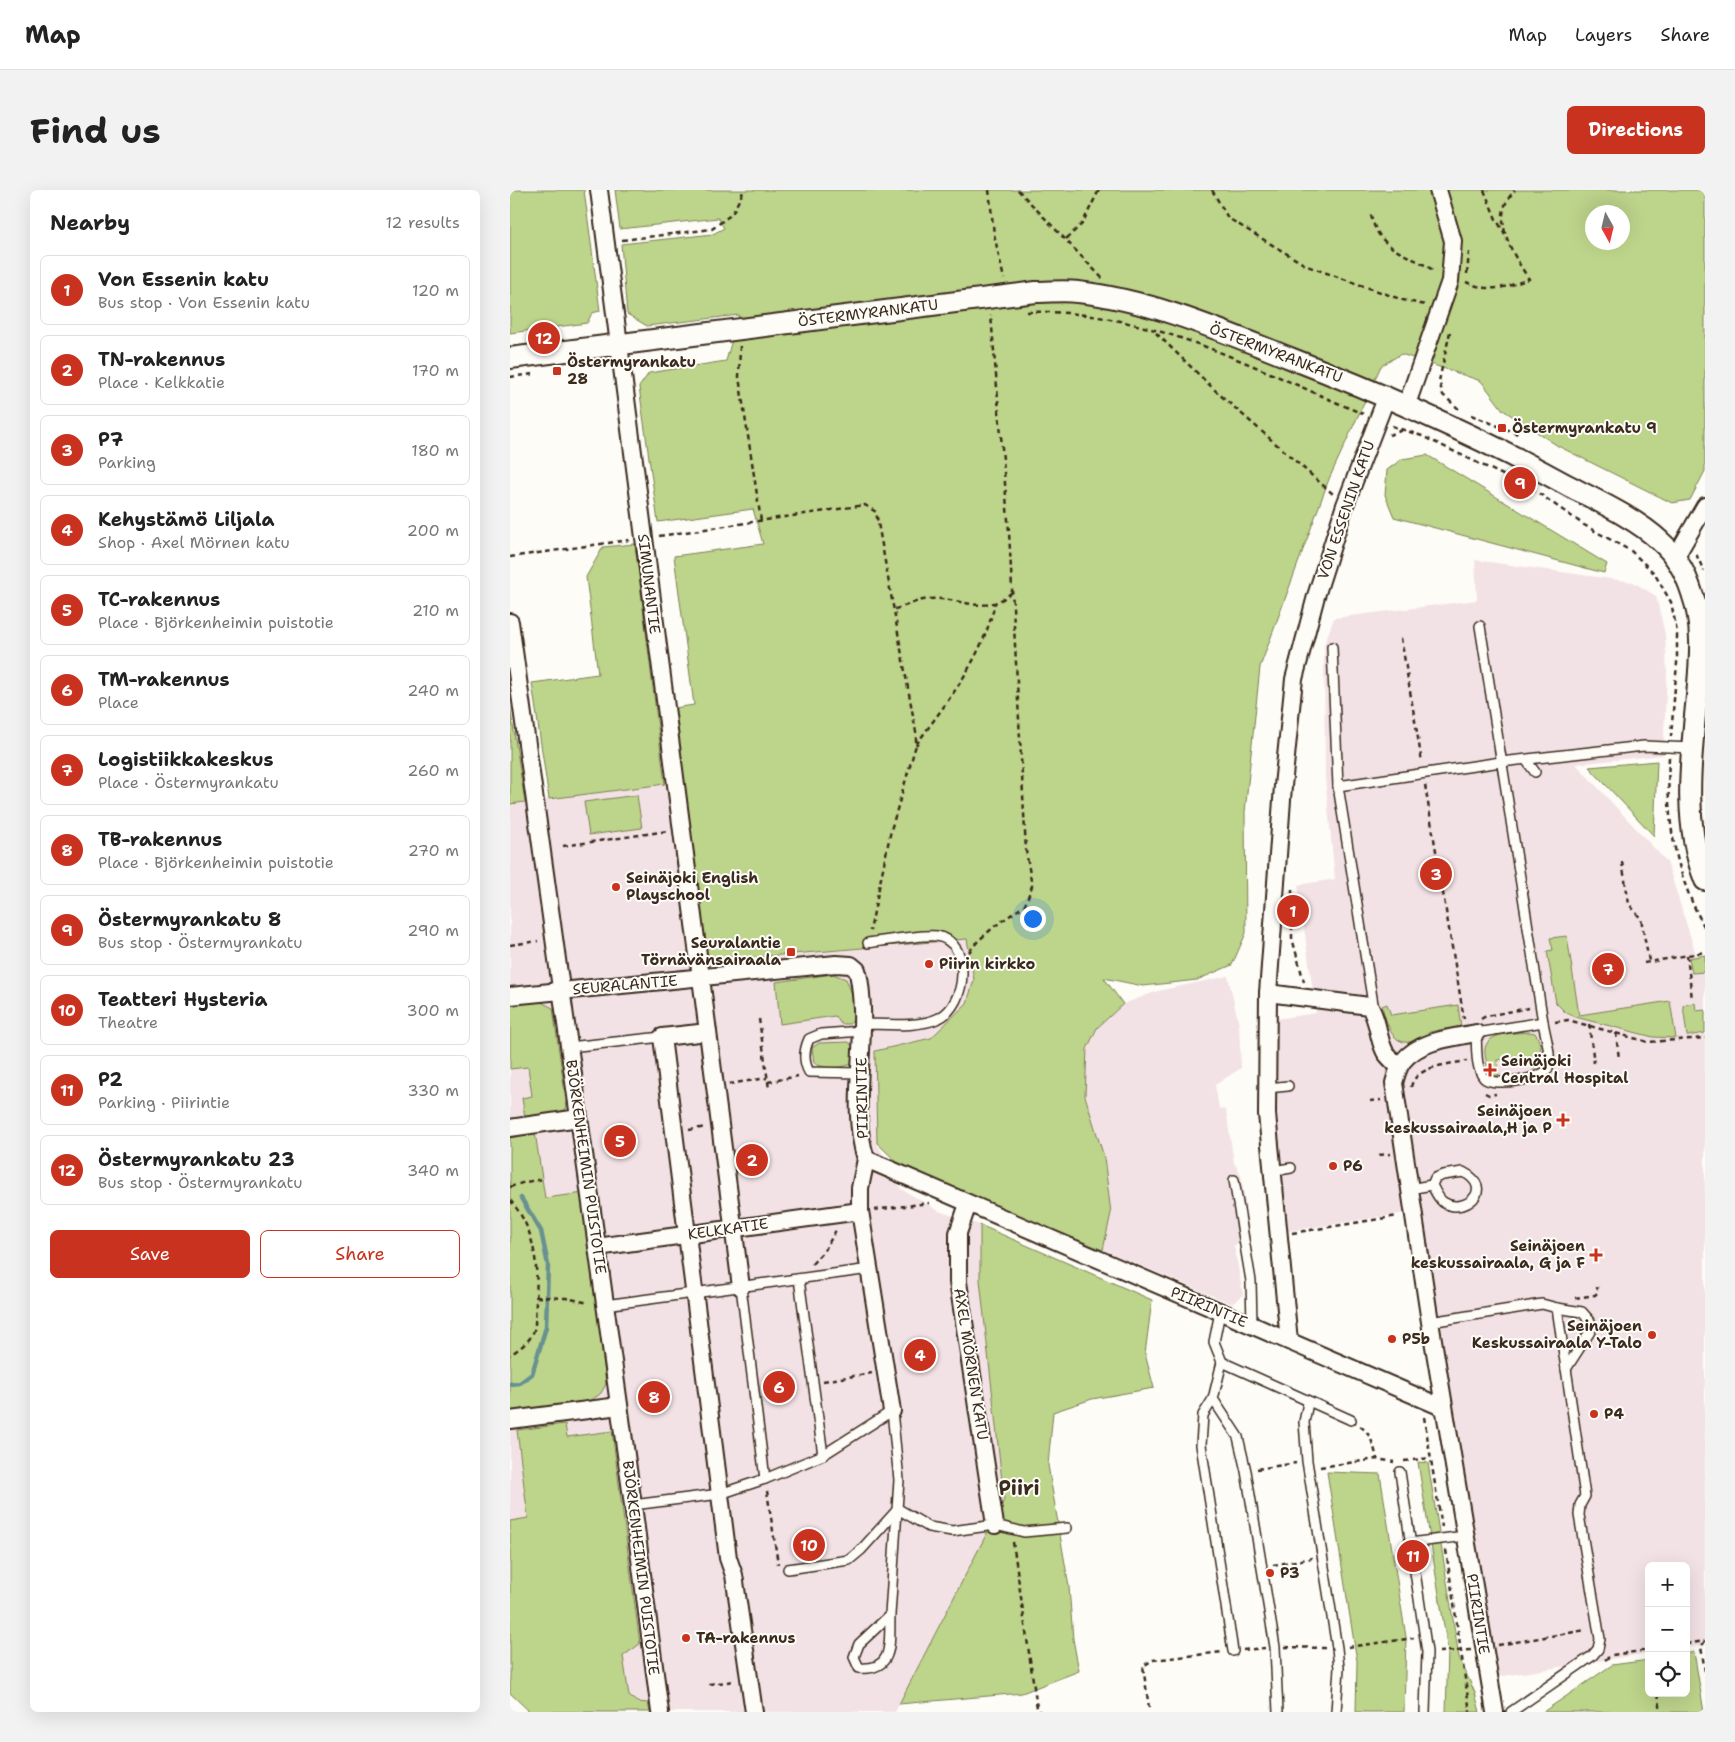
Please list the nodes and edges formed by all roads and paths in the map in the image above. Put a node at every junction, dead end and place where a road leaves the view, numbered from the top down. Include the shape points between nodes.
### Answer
1 (598, 190) edge
2 (744, 190) edge
3 (989, 190) edge
4 (1018, 190) edge
5 (1099, 190) edge
6 (1212, 190) edge
7 (1438, 190) edge
8 (1484, 190) edge
9 (1515, 190) edge
10 (1371, 215) dead end
11 (1506, 235) junction
12 (1066, 239) junction
13 (605, 242) junction
14 (1468, 243) dead end
15 (1458, 281) junction
16 (1464, 290) dead end
17 (1006, 296) junction
18 (1113, 298) junction
19 (1440, 309) junction
20 (1025, 312) dead end
21 (991, 315) junction
22 (982, 316) dead end
23 (1451, 329) dead end
24 (1154, 331) junction
25 (617, 343) junction
26 (749, 345) dead end
27 (510, 358) edge
28 (538, 374) dead end
29 (510, 377) edge
30 (1387, 396) junction
31 (1407, 404) junction
32 (1462, 411) dead end
33 (1470, 414) dead end
34 (1378, 421) junction
35 (1404, 430) junction
36 (1518, 434) dead end
37 (1386, 438) dead end
38 (1346, 505) junction
39 (1705, 506) edge
40 (761, 521) junction
41 (643, 538) junction
42 (1686, 540) junction
43 (510, 557) edge
44 (1675, 558) junction
45 (1705, 575) edge
46 (1012, 592) junction
47 (995, 604) junction
48 (895, 609) junction
49 (510, 622) edge
50 (1480, 626) dead end
51 (1401, 638) dead end
52 (1332, 647) dead end
53 (916, 746) junction
54 (1670, 746) junction
55 (1692, 748) junction
56 (1526, 760) junction
57 (1501, 762) junction
58 (1535, 772) dead end
59 (1423, 773) junction
60 (1338, 786) junction
61 (657, 832) dead end
62 (563, 846) dead end
63 (1622, 862) dead end
64 (1705, 880) edge
65 (1291, 883) dead end
66 (1705, 928) edge
67 (524, 943) dead end
68 (868, 943) joint
69 (510, 945) edge
70 (1705, 952) edge
71 (1686, 955) junction
72 (1649, 961) junction
73 (1644, 963) dead end
74 (961, 964) junction
75 (857, 970) joint
76 (700, 978) junction
77 (561, 992) junction
78 (1268, 993) junction
79 (510, 996) edge
80 (1304, 997) junction
81 (1692, 999) dead end
82 (1541, 1006) junction
83 (1374, 1013) junction
84 (759, 1019) dead end
85 (1542, 1022) junction
86 (1554, 1022) junction
87 (1589, 1024) junction
88 (862, 1028) junction
89 (1469, 1031) junction
90 (708, 1032) junction
91 (1556, 1032) dead end
92 (1616, 1033) junction
93 (662, 1037) junction
94 (1705, 1038) edge
95 (569, 1047) junction
96 (1619, 1059) dead end
97 (1468, 1061) junction
98 (1594, 1062) dead end
99 (1399, 1066) junction
100 (1468, 1067) dead end
101 (860, 1073) junction
102 (791, 1078) dead end
103 (768, 1080) junction
104 (715, 1086) junction
105 (1288, 1086) dead end
106 (1267, 1088) junction
107 (769, 1089) dead end
108 (1411, 1089) dead end
109 (1479, 1090) dead end
110 (1498, 1094) dead end
111 (579, 1118) junction
112 (720, 1125) junction
113 (510, 1128) edge
114 (673, 1132) junction
115 (866, 1159) junction
116 (1292, 1168) dead end
117 (1273, 1171) junction
118 (544, 1179) dead end
119 (1234, 1180) dead end
120 (1432, 1185) junction
121 (510, 1187) edge
122 (1409, 1188) junction
123 (510, 1200) edge
124 (938, 1202) dead end
125 (968, 1204) junction
126 (853, 1212) junction
127 (1405, 1215) dead end
128 (734, 1228) junction
129 (687, 1235) junction
130 (1279, 1235) junction
131 (596, 1247) junction
132 (870, 1269) junction
133 (799, 1279) junction
134 (742, 1287) junction
135 (694, 1293) junction
136 (536, 1297) junction
137 (606, 1305) junction
138 (1557, 1308) junction
139 (1220, 1312) junction
140 (1430, 1322) junction
141 (1252, 1325) junction
142 (1289, 1341) junction
143 (510, 1355) edge
144 (1222, 1362) junction
145 (1566, 1369) junction
146 (886, 1371) junction
147 (813, 1382) junction
148 (1213, 1399) junction
149 (1308, 1403) junction
150 (619, 1406) junction
151 (1444, 1408) junction
152 (892, 1411) junction
153 (510, 1420) edge
154 (1351, 1420) joint
155 (823, 1456) junction
156 (1431, 1458) dead end
157 (1400, 1472) dead end
158 (765, 1479) junction
159 (720, 1494) junction
160 (633, 1505) junction
161 (898, 1508) junction
162 (995, 1526) junction
163 (1067, 1528) dead end
164 (1012, 1529) junction
165 (1465, 1536) junction
166 (1410, 1543) junction
167 (1322, 1557) junction
168 (1262, 1567) junction
169 (788, 1569) joint
170 (890, 1615) junction
171 (1598, 1628) junction
172 (1705, 1641) edge
173 (1690, 1643) edge
174 (1483, 1648) junction
175 (1233, 1650) dead end
176 (1427, 1652) junction
177 (1705, 1671) edge
178 (749, 1679) junction
179 (709, 1684) dead end
180 (1659, 1697) edge
181 (660, 1712) edge
182 (754, 1712) edge
183 (1040, 1712) edge
184 (1278, 1712) edge
185 (1336, 1712) edge
186 (1425, 1712) edge
187 (1495, 1712) edge
188 (1511, 1712) edge
189 (1661, 1712) edge

1 - 13 street, SIMUNANTIE
2 - 13 path via 732,214 712,229
3 - 17 path
4 - 12 path
5 - 12 path via 1082,224
6 - 19 path via 1228,218 1307,266 1403,300
7 - 15 street via 1453,241
8 - 11 path
9 - 11 path via 1505,203
10 - 15 path via 1374,229 1385,245
11 - 15 path via 1529,279 1501,289 1482,289
12 - 18 path via 1099,273
13 - 25 street, SIMUNANTIE
14 - 15 path via 1470,262
15 - 16 path
15 - 19 street
17 - 18 street, ÖSTERMYRANKATU via 1075,292
17 - 21 path via 1009,313
17 - 25 street, ÖSTERMYRANKATU
18 - 30 street, ÖSTERMYRANKATU via 1217,330
19 - 31 street
20 - 24 path via 1096,315
21 - 22 path
21 - 46 path
23 - 32 path via 1439,381 1443,395
24 - 34 path via 1205,347
24 - 38 path via 1218,393
25 - 27 street, ÖSTERMYRANKATU
25 - 41 street, SIMUNANTIE
26 - 40 path via 740,346 739,376
28 - 29 path
30 - 31 street, ÖSTERMYRANKATU
30 - 34 street, VON ESSENIN KATU
31 - 44 street, ÖSTERMYRANKATU via 1524,461 1622,515 1660,540
33 - 36 path
34 - 35 path
34 - 38 street, VON ESSENIN KATU
35 - 37 path via 1393,432
35 - 54 path via 1534,490 1584,525 1631,551 1654,573 1671,602 1677,632
38 - 78 street, VON ESSENIN KATU via 1316,596 1294,679
39 - 42 street
40 - 41 path
40 - 48 path via 865,506 876,512
41 - 43 path
41 - 76 street, SIMUNANTIE
42 - 44 street
42 - 45 path
44 - 55 street, ÖSTERMYRANKATU via 1693,596 1699,622 1700,664
46 - 47 path
46 - 74 path via 1026,851 1032,886 1025,905 978,941
47 - 48 path via 929,599
47 - 53 path via 989,627 972,665
48 - 53 path
49 - 77 street, BJÖRKENHEIMIN PUISTOTIE
50 - 57 lane
51 - 59 path
52 - 60 lane
53 - 68 path via 891,830
54 - 55 lane
54 - 56 lane via 1644,746
54 - 66 path via 1667,795 1672,838 1682,877
55 - 64 street, ÖSTERMYRANKATU via 1690,812 1699,865
56 - 57 lane
56 - 58 lane
57 - 59 lane
57 - 82 lane
59 - 60 lane
59 - 89 path
60 - 83 lane
61 - 62 path
63 - 72 path via 1629,904 1641,919
65 - 80 path via 1292,938 1304,984
67 - 69 path
68 - 74 lane via 936,936 953,943
70 - 71 path
71 - 72 path
71 - 81 path
72 - 73 path
74 - 88 lane via 963,978 957,1000 939,1018
75 - 76 street, SEURALANTIE via 851,965 836,964
75 - 88 street, PIIRINTIE
76 - 77 street, SEURALANTIE
76 - 90 street, SIMUNANTIE
77 - 79 street, SEURALANTIE
77 - 95 street, BJÖRKENHEIMIN PUISTOTIE
78 - 80 street
78 - 106 street, VON ESSENIN KATU
80 - 83 street via 1370,1006
82 - 85 lane
82 - 86 path via 1552,1004
82 - 89 path via 1486,1016 1474,1023
83 - 99 street via 1384,1048
84 - 103 path
85 - 86 path
85 - 89 lane
85 - 89 lane via 1549,1061 1547,1070 1539,1076 1493,1083 1485,1080 1480,1072
86 - 87 path via 1568,1020
86 - 91 path
87 - 92 path
87 - 98 path
88 - 101 street, PIIRINTIE
88 - 101 lane via 822,1034 809,1039 804,1050 809,1072
89 - 97 path
89 - 99 street via 1414,1051
90 - 93 street
90 - 104 street, SIMUNANTIE
92 - 94 path via 1648,1042
92 - 96 path
93 - 95 lane
93 - 114 street
95 - 111 street, BJÖRKENHEIMIN PUISTOTIE
97 - 100 path
97 - 108 path via 1422,1073 1412,1083
99 - 122 street via 1394,1083
101 - 115 street, PIIRINTIE via 862,1147
102 - 103 path
103 - 104 path
103 - 107 path
104 - 112 street, SIMUNANTIE
105 - 106 lane
106 - 117 street, VON ESSENIN KATU
109 - 110 path via 1489,1095
111 - 113 street
111 - 131 street, BJÖRKENHEIMIN PUISTOTIE
112 - 114 path
112 - 128 street, SIMUNANTIE
114 - 129 street
115 - 125 street, PIIRINTIE
115 - 126 street
116 - 117 lane
117 - 130 street, VON ESSENIN KATU
118 - 121 path
119 - 141 lane via 1251,1281
120 - 120 lane via 1443,1202 1451,1205 1471,1203 1478,1192 1472,1177 1463,1172 1443,1174 1435,1178
120 - 122 lane
122 - 140 street
123 - 136 path via 534,1243 538,1271
124 - 126 path
125 - 139 street, PIIRINTIE
125 - 162 street, AXEL MÖRNEN KATU via 958,1233 958,1282
126 - 128 street, KELKKATIE
126 - 132 street
126 - 133 path
127 - 130 path
128 - 129 street, KELKKATIE
128 - 134 street, SIMUNANTIE
129 - 131 street, KELKKATIE
129 - 135 street
130 - 142 street, VON ESSENIN KATU
131 - 137 street, BJÖRKENHEIMIN PUISTOTIE
132 - 133 lane
132 - 146 street
133 - 134 lane
133 - 147 lane
134 - 135 lane
134 - 158 lane
135 - 137 lane
135 - 159 street
136 - 137 path
136 - 143 path via 534,1331 527,1342
137 - 150 street, BJÖRKENHEIMIN PUISTOTIE
138 - 140 lane via 1542,1304
138 - 145 lane
138 - 145 lane via 1582,1312 1590,1321 1591,1330
139 - 141 street, PIIRINTIE
139 - 144 lane via 1214,1342
140 - 151 street
141 - 142 street, PIIRINTIE
142 - 151 street, PIIRINTIE
144 - 148 lane
144 - 149 lane
145 - 171 lane via 1585,1496 1579,1515
146 - 147 path
146 - 152 street
147 - 155 lane
148 - 168 lane via 1238,1437
148 - 175 lane via 1203,1415 1201,1445
149 - 154 lane
149 - 167 lane via 1304,1422 1306,1461
150 - 153 street
150 - 160 street, BJÖRKENHEIMIN PUISTOTIE
151 - 165 street, PIIRINTIE
152 - 155 lane
152 - 161 lane via 899,1480
154 - 156 path via 1367,1431 1377,1459 1390,1463
155 - 158 lane
157 - 166 lane
158 - 159 lane
158 - 169 path via 776,1559 782,1569
159 - 160 lane
159 - 178 street
160 - 181 street, BJÖRKENHEIMIN PUISTOTIE
161 - 162 lane via 929,1527 952,1531
161 - 169 lane via 849,1560
161 - 170 lane
162 - 164 lane
163 - 164 lane via 1024,1532
164 - 183 path via 1030,1672
165 - 166 lane
165 - 174 street, PIIRINTIE
166 - 176 lane
167 - 168 path
167 - 185 lane via 1337,1648
168 - 184 lane via 1275,1647
170 - 170 lane via 859,1644 854,1657 859,1668 873,1669 885,1662
171 - 174 path
171 - 188 lane via 1598,1649 1592,1656
172 - 173 path
172 - 177 path via 1701,1646
174 - 176 path
174 - 187 street, PIIRINTIE
176 - 186 lane
178 - 179 path
178 - 182 street
180 - 189 path

